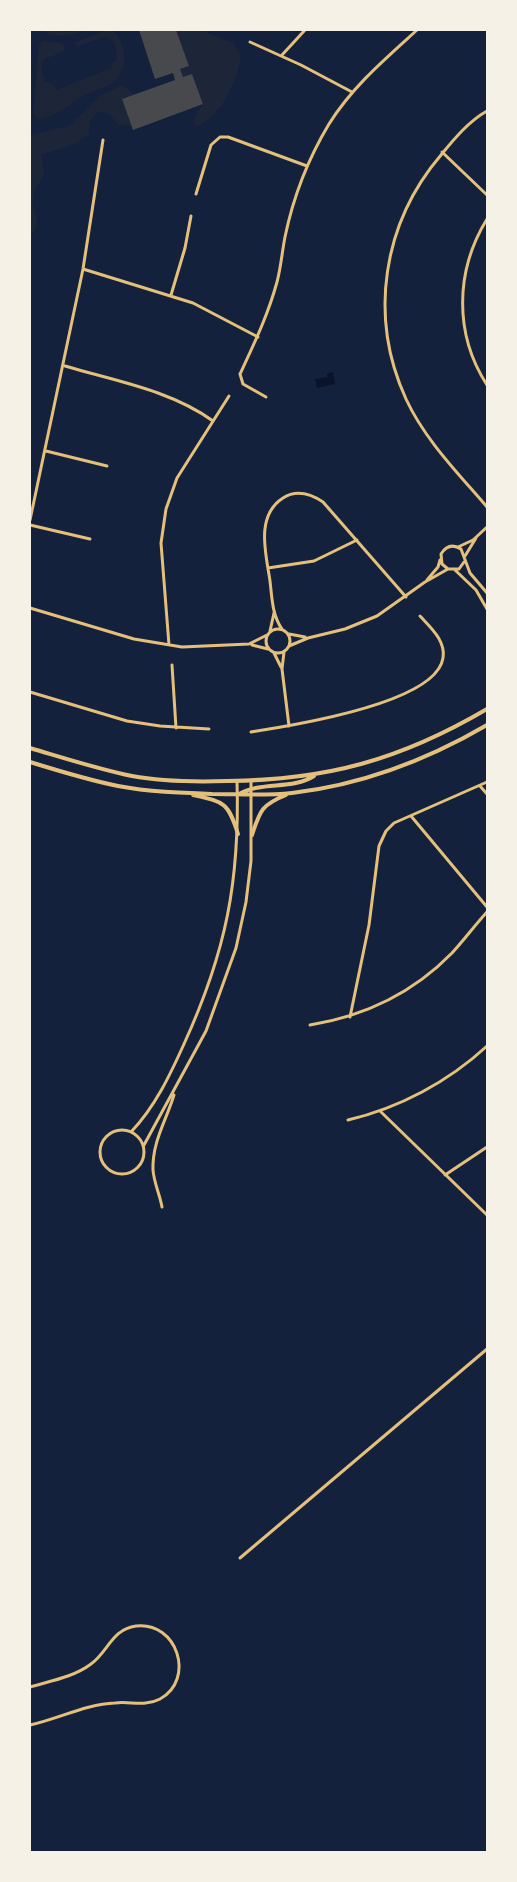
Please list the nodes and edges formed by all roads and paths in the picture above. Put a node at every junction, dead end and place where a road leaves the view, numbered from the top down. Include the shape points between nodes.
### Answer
1 (305, 30) edge
2 (417, 30) edge
3 (250, 42) dead end
4 (282, 56) junction
5 (352, 92) junction
6 (487, 111) edge
7 (103, 140) dead end
8 (442, 152) junction
9 (307, 166) junction
10 (196, 194) dead end
11 (487, 195) edge
12 (191, 216) dead end
13 (487, 219) edge
14 (84, 269) junction
15 (172, 295) junction
16 (258, 337) junction
17 (65, 366) junction
18 (487, 385) edge
19 (229, 396) dead end
20 (266, 397) dead end
21 (213, 421) junction
22 (46, 451) junction
23 (107, 466) dead end
24 (487, 507) edge
25 (30, 520) edge
26 (30, 525) edge
27 (487, 527) edge
28 (477, 537) junction
29 (90, 539) dead end
30 (357, 540) junction
31 (458, 547) junction
32 (465, 556) junction
33 (441, 560) junction
34 (464, 562) junction
35 (268, 568) junction
36 (448, 569) junction
37 (455, 570) junction
38 (425, 582) junction
39 (480, 585) junction
40 (487, 586) edge
41 (487, 593) edge
42 (406, 597) junction
43 (30, 608) edge
44 (487, 609) edge
45 (274, 613) junction
46 (420, 616) dead end
47 (282, 629) junction
48 (270, 631) junction
49 (288, 634) junction
50 (267, 635) junction
51 (308, 638) junction
52 (249, 644) junction
53 (169, 645) junction
54 (289, 646) junction
55 (269, 649) junction
56 (284, 651) junction
57 (274, 653) junction
58 (172, 665) dead end
59 (282, 670) junction
60 (30, 692) edge
61 (487, 709) edge
62 (487, 725) edge
63 (289, 726) junction
64 (176, 728) junction
65 (209, 729) dead end
66 (250, 732) dead end
67 (30, 748) edge
68 (30, 762) edge
69 (316, 774) junction
70 (237, 781) junction
71 (251, 781) junction
72 (487, 782) edge
73 (480, 786) junction
74 (251, 788) junction
75 (184, 793) junction
76 (290, 793) junction
77 (238, 794) junction
78 (251, 794) junction
79 (487, 794) edge
80 (411, 816) junction
81 (238, 834) junction
82 (252, 835) junction
83 (487, 907) edge
84 (487, 912) edge
85 (350, 1017) junction
86 (310, 1025) dead end
87 (487, 1046) edge
88 (175, 1091) junction
89 (380, 1111) junction
90 (348, 1120) dead end
91 (131, 1132) junction
92 (144, 1145) junction
93 (487, 1147) edge
94 (445, 1174) junction
95 (162, 1207) dead end
96 (487, 1215) edge
97 (487, 1349) edge
98 (240, 1558) dead end
99 (30, 1687) edge
100 (30, 1726) edge

1 - 4 street
2 - 5 street
3 - 4 street
4 - 5 street
5 - 9 street via 328,125
6 - 8 street
7 - 14 street
8 - 11 street
8 - 24 street via 409,201 394,237 384,295 387,335 398,378 416,419
9 - 10 street via 228,137 220,137 211,145
9 - 16 street via 290,216 272,299
12 - 15 street
13 - 18 street via 471,251 462,303 472,358
14 - 15 street
14 - 17 street
15 - 16 street
16 - 20 street via 240,378 243,384
17 - 21 street via 174,398
17 - 22 street
19 - 21 street
21 - 53 street via 178,478 164,518 161,543
22 - 23 street
22 - 25 street
26 - 29 street
27 - 28 street
28 - 31 street
28 - 32 street
30 - 35 street via 314,561
30 - 35 street via 323,502 306,494 289,495 278,501 268,516 264,537
30 - 42 street
31 - 32 street
31 - 33 street via 443,550
32 - 34 street
33 - 36 street
33 - 38 street
34 - 37 street
34 - 39 street
35 - 45 street
36 - 37 street
36 - 38 street
37 - 44 street via 469,582
38 - 42 street
39 - 40 street
39 - 41 street
42 - 51 street via 377,616
43 - 53 street
45 - 47 street
45 - 48 street
46 - 63 street via 436,634 443,649 441,665 428,680 356,711
47 - 48 street
47 - 49 street
48 - 50 street
49 - 51 street
49 - 54 street
50 - 52 street
50 - 55 street
51 - 54 street
52 - 53 street
52 - 55 street
54 - 56 street
55 - 57 street
56 - 57 street
56 - 59 street
57 - 59 street
58 - 64 street
59 - 63 street
60 - 64 street via 119,719
61 - 69 street via 452,729 395,754 336,772
62 - 76 street via 436,752 379,774
63 - 66 street
64 - 65 street
67 - 70 street via 134,776 192,782
68 - 75 street via 119,786
69 - 71 street
69 - 74 street via 300,782
70 - 71 street
70 - 77 street
71 - 74 street
72 - 73 street
73 - 79 street
73 - 80 street
74 - 77 street
74 - 78 street
75 - 77 street
75 - 81 street via 223,803 230,811
76 - 78 street
76 - 82 street via 266,803
77 - 78 street
77 - 81 street
78 - 82 street
80 - 83 street
80 - 85 street via 390,827 380,841 369,925
81 - 91 street via 230,914 208,991 176,1062 152,1105
82 - 88 street via 246,902 236,948 206,1031
84 - 85 street via 452,953 426,976 397,996
85 - 86 street
87 - 89 street via 434,1086
88 - 92 street
88 - 95 street via 158,1133 154,1157 155,1182
89 - 90 street
89 - 94 street
91 - 92 street
91 - 92 street via 118,1130 103,1141 100,1153 106,1168 120,1174 136,1170 143,1160
93 - 94 street
94 - 96 street
97 - 98 street
99 - 100 street via 84,1669 101,1655 117,1634 134,1626 153,1628 164,1634 178,1655 180,1668 177,1680 160,1698 142,1704 116,1702 96,1705

